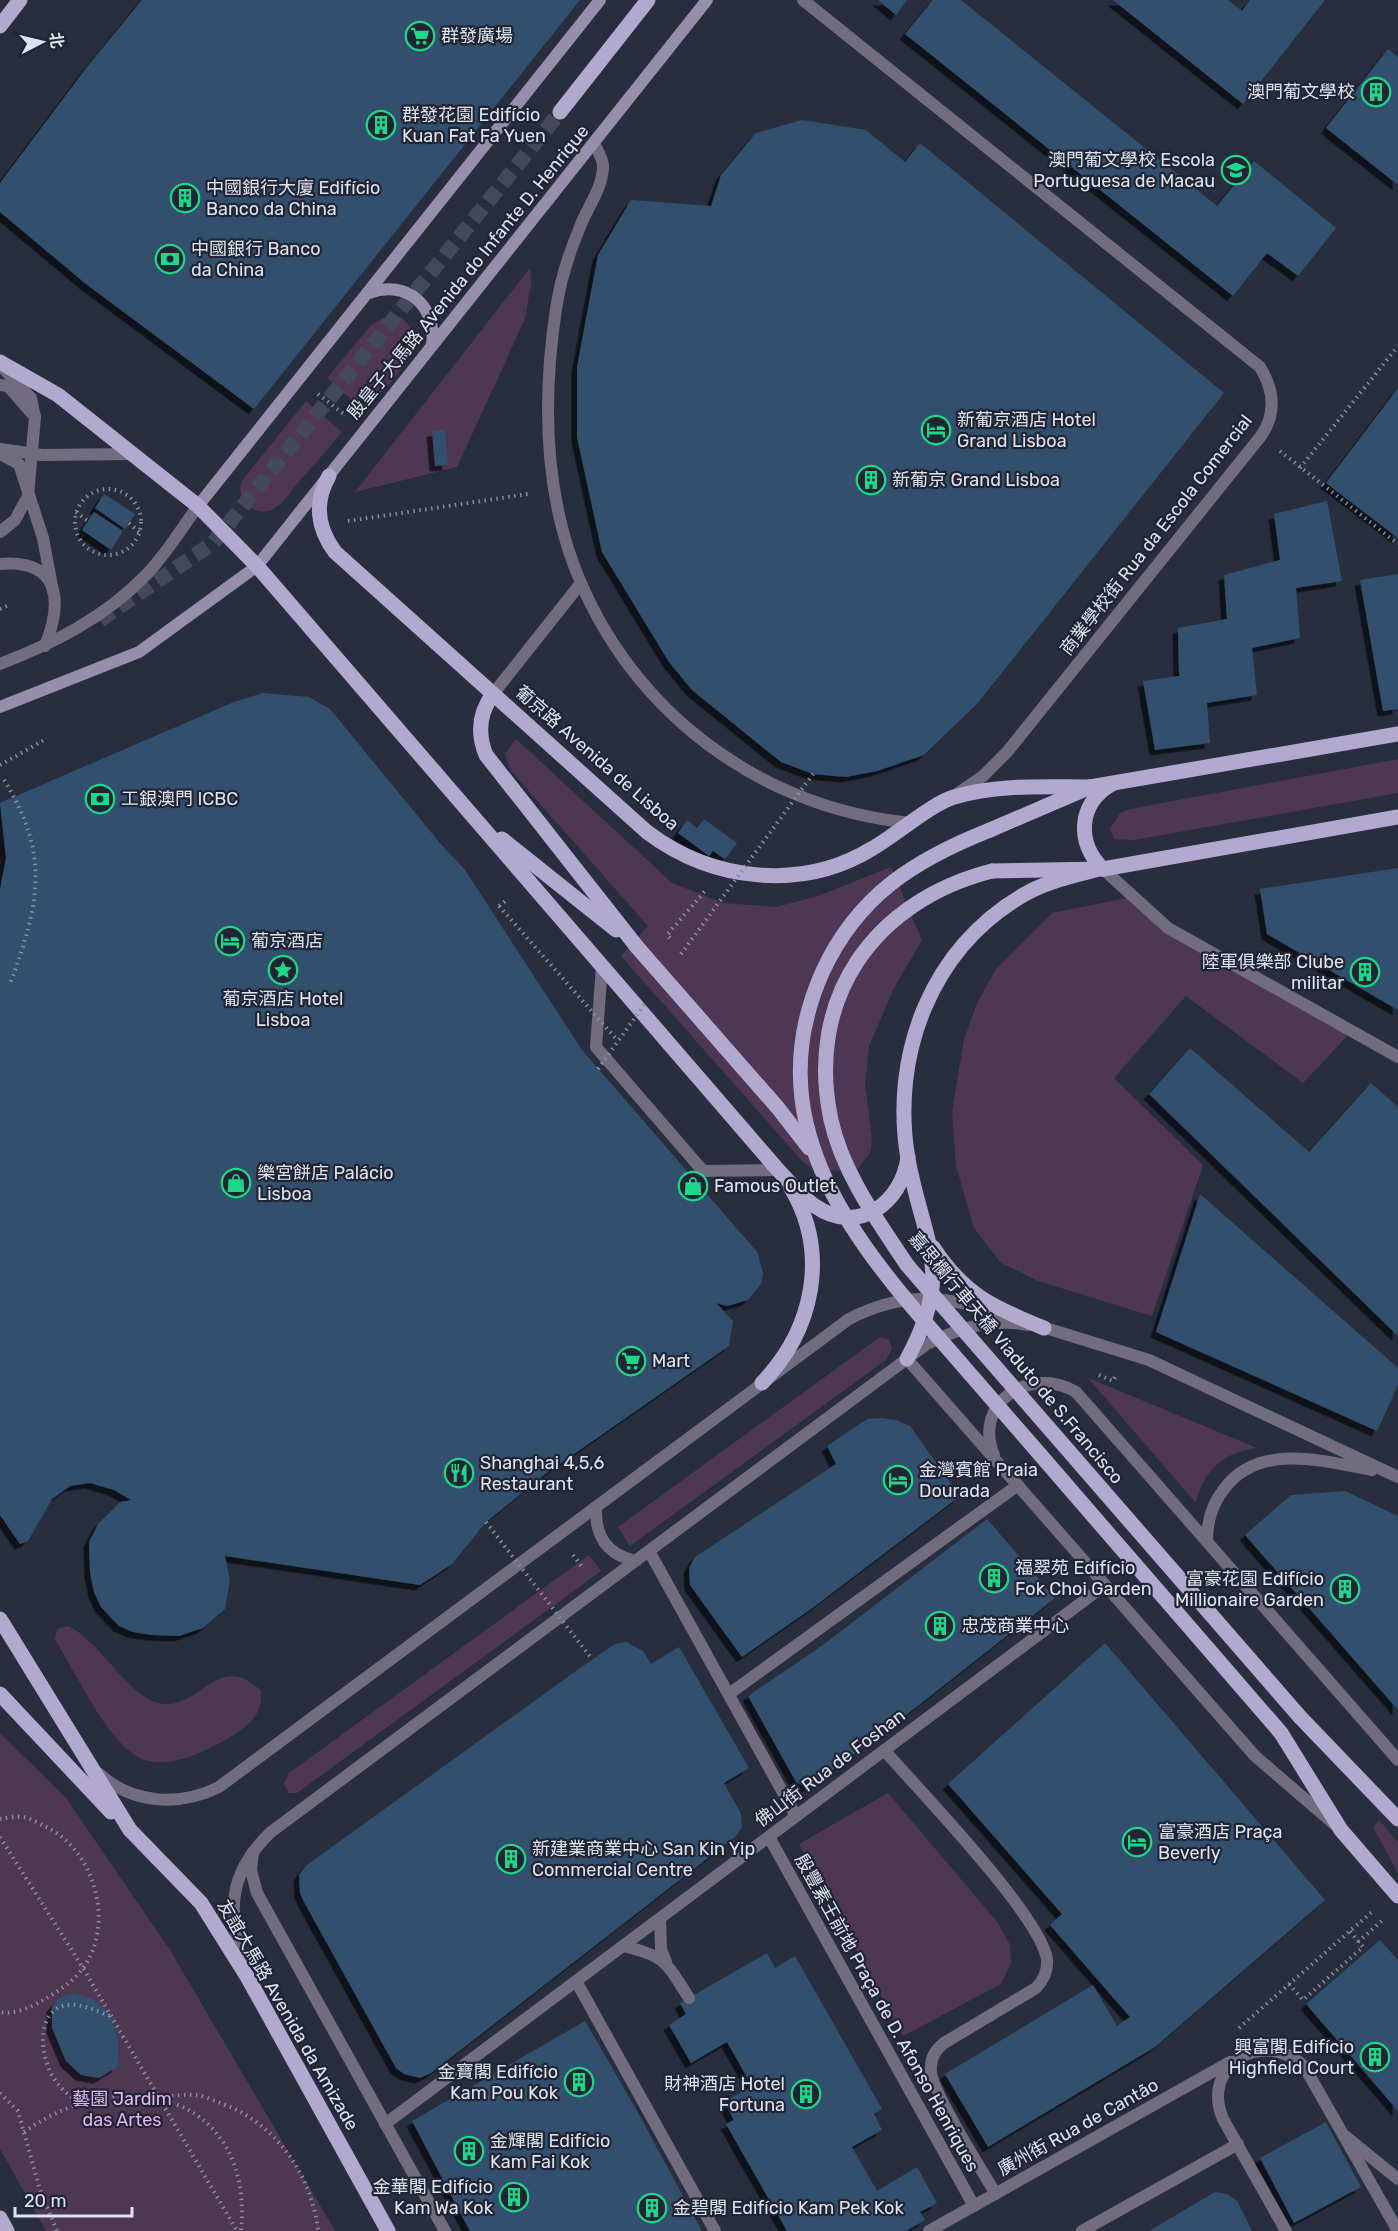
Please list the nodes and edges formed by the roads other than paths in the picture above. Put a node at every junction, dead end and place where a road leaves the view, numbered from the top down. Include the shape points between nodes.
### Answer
1 (20, 0) edge
2 (600, 0) edge
3 (648, 0) edge
4 (707, 0) edge
5 (803, 0) edge
6 (0, 26) edge
7 (560, 112) tunnel mouth
8 (594, 143) junction
9 (368, 293) junction
10 (432, 347) junction
11 (0, 364) edge
12 (4, 386) edge
13 (23, 389) junction
14 (58, 395) junction
15 (35, 417) junction
16 (0, 449) edge
17 (32, 453) junction
18 (0, 454) edge
19 (131, 454) junction
20 (329, 476) junction
21 (28, 496) junction
22 (198, 506) junction
23 (0, 532) edge
24 (0, 564) edge
25 (257, 566) junction
26 (581, 583) junction
27 (52, 586) junction
28 (45, 646) junction
29 (0, 664) edge
30 (493, 694) junction
31 (0, 708) edge
32 (1398, 734) edge
33 (1119, 782) junction
34 (1090, 787) junction
35 (951, 798) junction
36 (472, 815) junction
37 (1398, 817) edge
38 (912, 823) junction
39 (1100, 869) junction
40 (637, 947) junction
41 (602, 966) junction
42 (1398, 1057) edge
43 (814, 1156) junction
44 (908, 1157) junction
45 (780, 1173) junction
46 (930, 1241) junction
47 (931, 1298) junction
48 (1044, 1328) junction
49 (907, 1359) junction
50 (762, 1383) junction
51 (997, 1461) junction
52 (1394, 1476) edge
53 (1018, 1485) junction
54 (596, 1507) junction
55 (1208, 1541) junction
56 (649, 1551) junction
57 (635, 1561) junction
58 (1105, 1585) junction
59 (0, 1619) edge
60 (0, 1694) edge
61 (729, 1694) junction
62 (884, 1750) junction
63 (80, 1752) junction
64 (1398, 1760) edge
65 (796, 1816) junction
66 (1398, 1819) edge
67 (130, 1830) junction
68 (1341, 1830) junction
69 (769, 1837) junction
70 (254, 1850) junction
71 (1396, 1894) edge
72 (660, 1919) junction
73 (623, 1946) junction
74 (666, 1962) junction
75 (248, 1978) junction
76 (576, 1981) junction
77 (689, 1998) dead end
78 (1244, 2055) junction
79 (386, 2124) junction
80 (1344, 2135) junction
81 (1238, 2144) junction
82 (1398, 2180) edge
83 (996, 2194) junction
84 (974, 2206) junction
85 (0, 2218) edge
86 (7, 2231) edge
87 (388, 2231) edge
88 (445, 2231) edge
89 (715, 2231) edge
90 (930, 2231) edge
91 (1082, 2231) edge
92 (1286, 2231) edge
93 (1398, 2231) edge

1 - 6 main road
2 - 9 main road
3 - 7 main road
4 - 8 main road, 殷皇子大馬路 Avenida do Infante D. Henrique
5 - 35 street, 商業學校街 Rua da Escola Comercial via 1260,367 1273,398 1271,416 1261,436 1007,752 983,776
8 - 10 main road, 殷皇子大馬路 Avenida do Infante D. Henrique
8 - 26 street via 604,166 600,186 579,228 556,308 549,376 555,490 564,535
9 - 10 main road via 381,288 396,290 410,294 422,304 434,331
9 - 22 main road
10 - 20 main road, 殷皇子大馬路 Avenida do Infante D. Henrique
11 - 13 street
11 - 14 main road
12 - 13 street
12 - 15 street
13 - 14 street
13 - 15 street via 31,398
14 - 19 main road
15 - 17 street
16 - 17 street
17 - 19 street
17 - 21 street
18 - 21 street via 19,464
19 - 22 main road
20 - 25 main road, 殷皇子大馬路 Avenida do Infante D. Henrique
20 - 30 main road, 葡京路 Avenida de Lisboa via 319,504 321,525 335,552
21 - 23 street via 15,520
21 - 27 street via 43,538
22 - 25 main road
22 - 28 street via 147,574 113,606
24 - 27 street via 18,562 39,569
25 - 31 main road, 殷皇子大馬路 Avenida do Infante D. Henrique via 139,652
25 - 36 main road
26 - 30 street
26 - 38 street via 611,639 641,680 675,718 719,755 803,798 878,820
27 - 28 street via 57,606
28 - 29 street
30 - 38 main road, 葡京路 Avenida de Lisboa via 647,831 675,851 706,865 757,875 808,873 857,857
30 - 40 main road via 479,728 486,755
32 - 33 main road
33 - 34 main road
33 - 39 main road via 1098,794 1083,824 1087,848
34 - 35 main road, 葡京路 Avenida de Lisboa via 1013,788
34 - 43 main road, bridge via 915,864 882,889 853,920 831,954 814,992 803,1043 803,1116
35 - 38 main road, 葡京路 Avenida de Lisboa
36 - 40 main road
36 - 41 main road
37 - 39 main road
39 - 42 street via 1168,928
39 - 44 main road via 1061,879 1026,894 995,914 943,970 925,1003 906,1076
39 - 66 main road, 嘉思欄行車天橋 Viaduto de S.Francisco, bridge via 992,871 960,879 920,899 877,934 841,991 831,1023 826,1089 832,1122 864,1199 907,1265 1300,1717
40 - 43 main road, bridge via 778,1108
41 - 45 main road
41 - 45 street via 596,1047 704,1171
43 - 68 main road, bridge via 831,1193 889,1281 1281,1733
44 - 45 main road via 906,1174 886,1204 869,1213 850,1216 831,1214 814,1206
44 - 46 main road
45 - 50 main road via 806,1220 813,1270 810,1296 794,1344
46 - 47 main road via 934,1266
46 - 48 main road via 959,1281 978,1297
47 - 48 street via 966,1302
47 - 49 main road via 928,1315
47 - 50 street via 894,1301 870,1308
48 - 49 street via 1020,1323 972,1325 934,1341
48 - 52 street via 1149,1360
49 - 51 street
49 - 56 street
50 - 54 street
51 - 53 street
51 - 55 street via 991,1426 1001,1402 1028,1383 1062,1384 1083,1398
52 - 55 street via 1296,1458 1263,1461 1240,1473 1218,1497 1210,1516
53 - 58 street
53 - 61 street
54 - 57 street via 600,1538 621,1558
54 - 63 street via 211,1791 177,1800 142,1797 110,1783
55 - 64 street
56 - 57 street
56 - 61 street
57 - 70 street via 279,1827
58 - 62 street, 佛山街 Rua de Foshan
58 - 68 street via 1256,1756
59 - 63 main road, 友誼大馬路 Avenida da Amizade
60 - 67 main road
61 - 65 street
62 - 65 street, 佛山街 Rua de Foshan
62 - 83 street, 殷豐素王前地 Praça de D. Afonso Henriques via 1005,1889 1045,1952 1046,1974 1036,1988 944,2043 931,2061 934,2084
63 - 67 main road, 友誼大馬路 Avenida da Amizade
65 - 69 street, 佛山街 Rua de Foshan
67 - 75 main road, 友誼大馬路 Avenida da Amizade via 201,1903
68 - 71 main road
69 - 72 street, 佛山街 Rua de Foshan
69 - 84 street, 殷豐素王前地 Praça de D. Afonso Henriques
70 - 75 street via 238,1880 233,1906 236,1941
70 - 79 street via 251,1870 257,1893
72 - 73 street, 佛山街 Rua de Foshan
72 - 74 street
73 - 74 street via 646,1951
73 - 76 street, 佛山街 Rua de Foshan
74 - 77 street
75 - 87 main road, 友誼大馬路 Avenida da Amizade
76 - 79 street, 佛山街 Rua de Foshan
76 - 89 street
78 - 80 street, 廣州街 Rua de Cantão via 1276,2049 1295,2058 1309,2072
78 - 81 street via 1226,2072 1219,2091 1222,2115
78 - 83 street, 廣州街 Rua de Cantão
79 - 88 street
80 - 82 street
80 - 93 street, 廣州街 Rua de Cantão
81 - 91 street
81 - 92 street
83 - 84 street, 廣州街 Rua de Cantão
84 - 90 street, 廣州街 Rua de Cantão
85 - 86 main road

